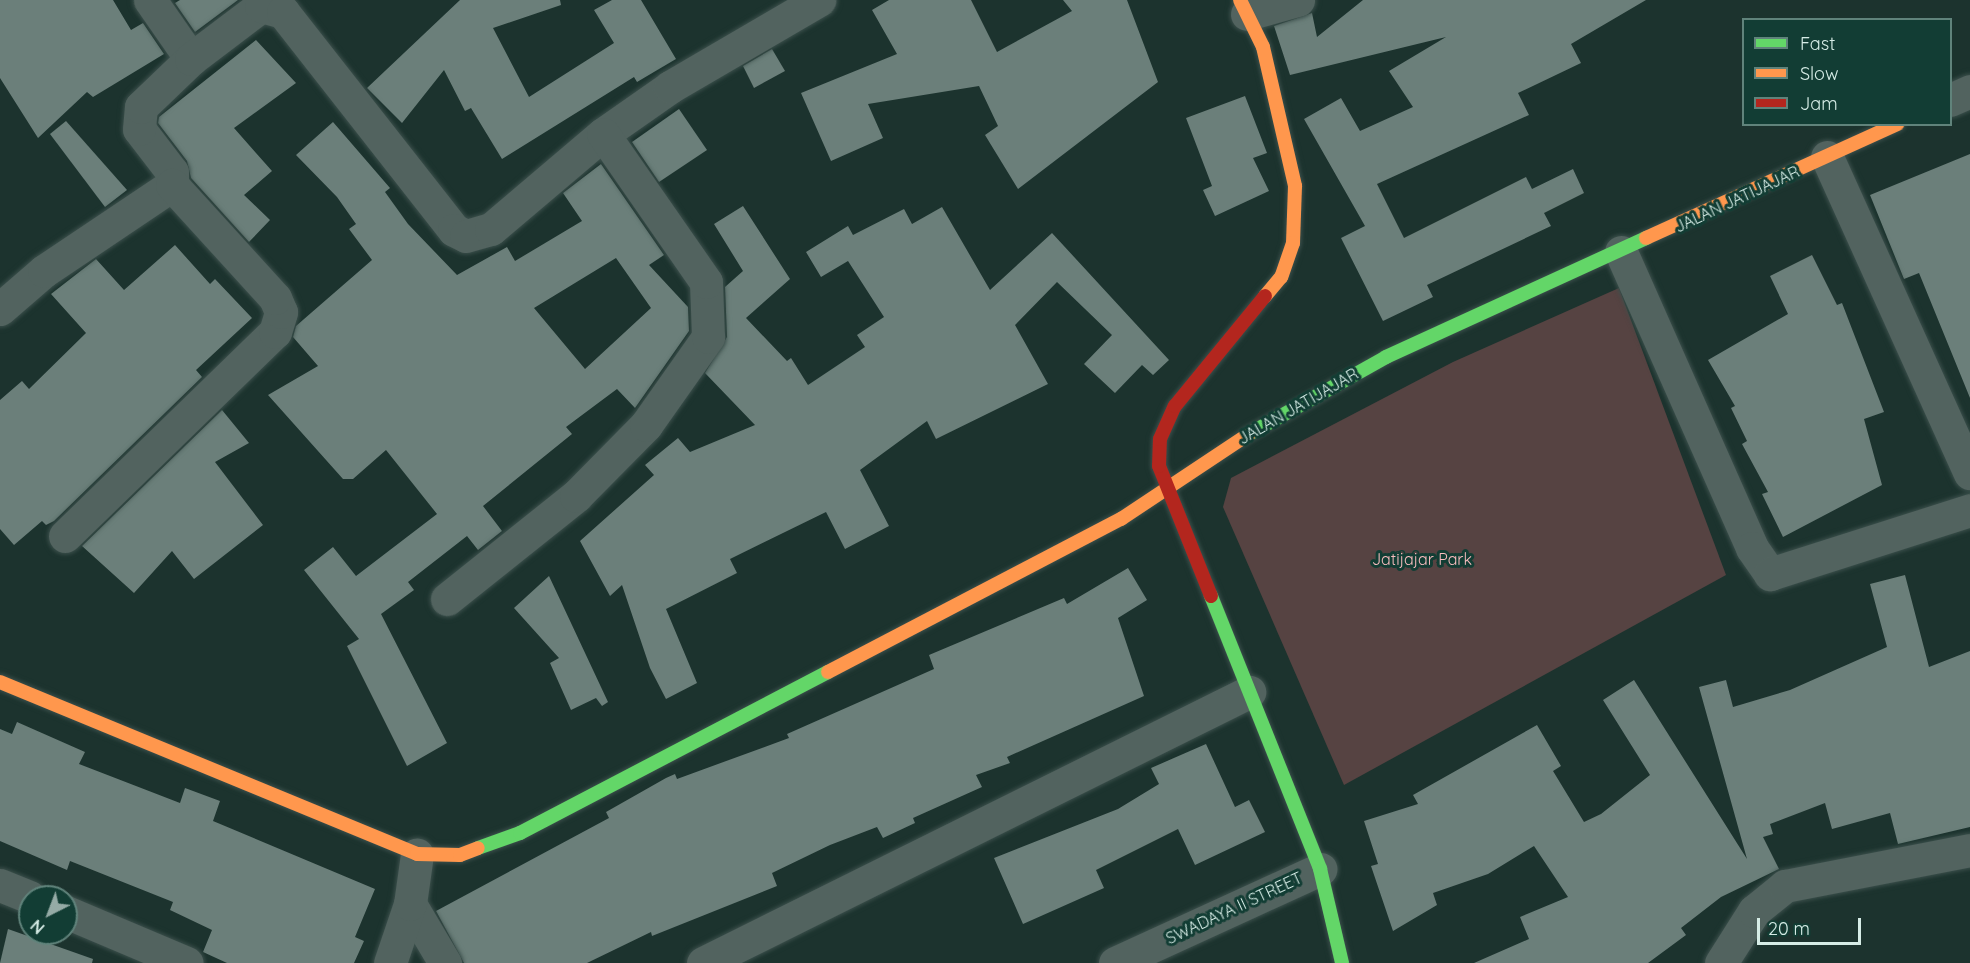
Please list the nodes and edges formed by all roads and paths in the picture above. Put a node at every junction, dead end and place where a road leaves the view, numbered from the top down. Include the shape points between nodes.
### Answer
1 (150, 0) edge
2 (819, 0) edge
3 (1298, 0) edge
4 (272, 3) edge
5 (1244, 7) edge
6 (191, 59) junction
7 (1970, 91) edge
8 (1952, 99) edge
9 (1893, 126) edge
10 (603, 134) junction
11 (1827, 157) junction
12 (172, 185) junction
13 (1621, 252) junction
14 (0, 309) edge
15 (1970, 472) edge
16 (1165, 489) junction
17 (1970, 510) edge
18 (65, 536) dead end
19 (447, 599) dead end
20 (0, 682) edge
21 (1249, 692) junction
22 (1970, 850) edge
23 (417, 854) junction
24 (1320, 869) junction
25 (0, 885) edge
26 (18, 892) edge
27 (410, 904) junction
28 (78, 917) edge
29 (187, 963) edge
30 (390, 963) edge
31 (445, 963) edge
32 (703, 963) edge
33 (1114, 963) edge
34 (1342, 963) edge
35 (1721, 963) edge

1 - 6 street
2 - 10 street via 670,87
3 - 5 street
4 - 6 street via 261,6
4 - 10 street via 454,230 466,236 491,229
5 - 16 street via 1263,47 1282,123 1294,186 1293,243 1281,278 1175,406 1160,439
6 - 12 street via 136,118 172,172
7 - 8 street
9 - 11 street, JALAN JATIJAJAR
10 - 19 street via 706,282 708,337 646,425 615,457 576,496
11 - 13 street, JALAN JATIJAJAR
11 - 15 street
12 - 14 street via 44,271
12 - 18 street via 275,298 281,312 275,332
13 - 16 street, JALAN JATIJAJAR via 1330,385
13 - 17 street via 1752,548 1770,574
16 - 21 street
16 - 23 street, JALAN JATIJAJAR via 1121,519 520,833 460,855
20 - 23 street
21 - 24 street
21 - 32 street
22 - 35 street via 1785,886 1754,911
23 - 27 street
24 - 33 street, SWADAYA II STREET
24 - 34 street
25 - 26 street
27 - 30 street
27 - 31 street
28 - 29 street

